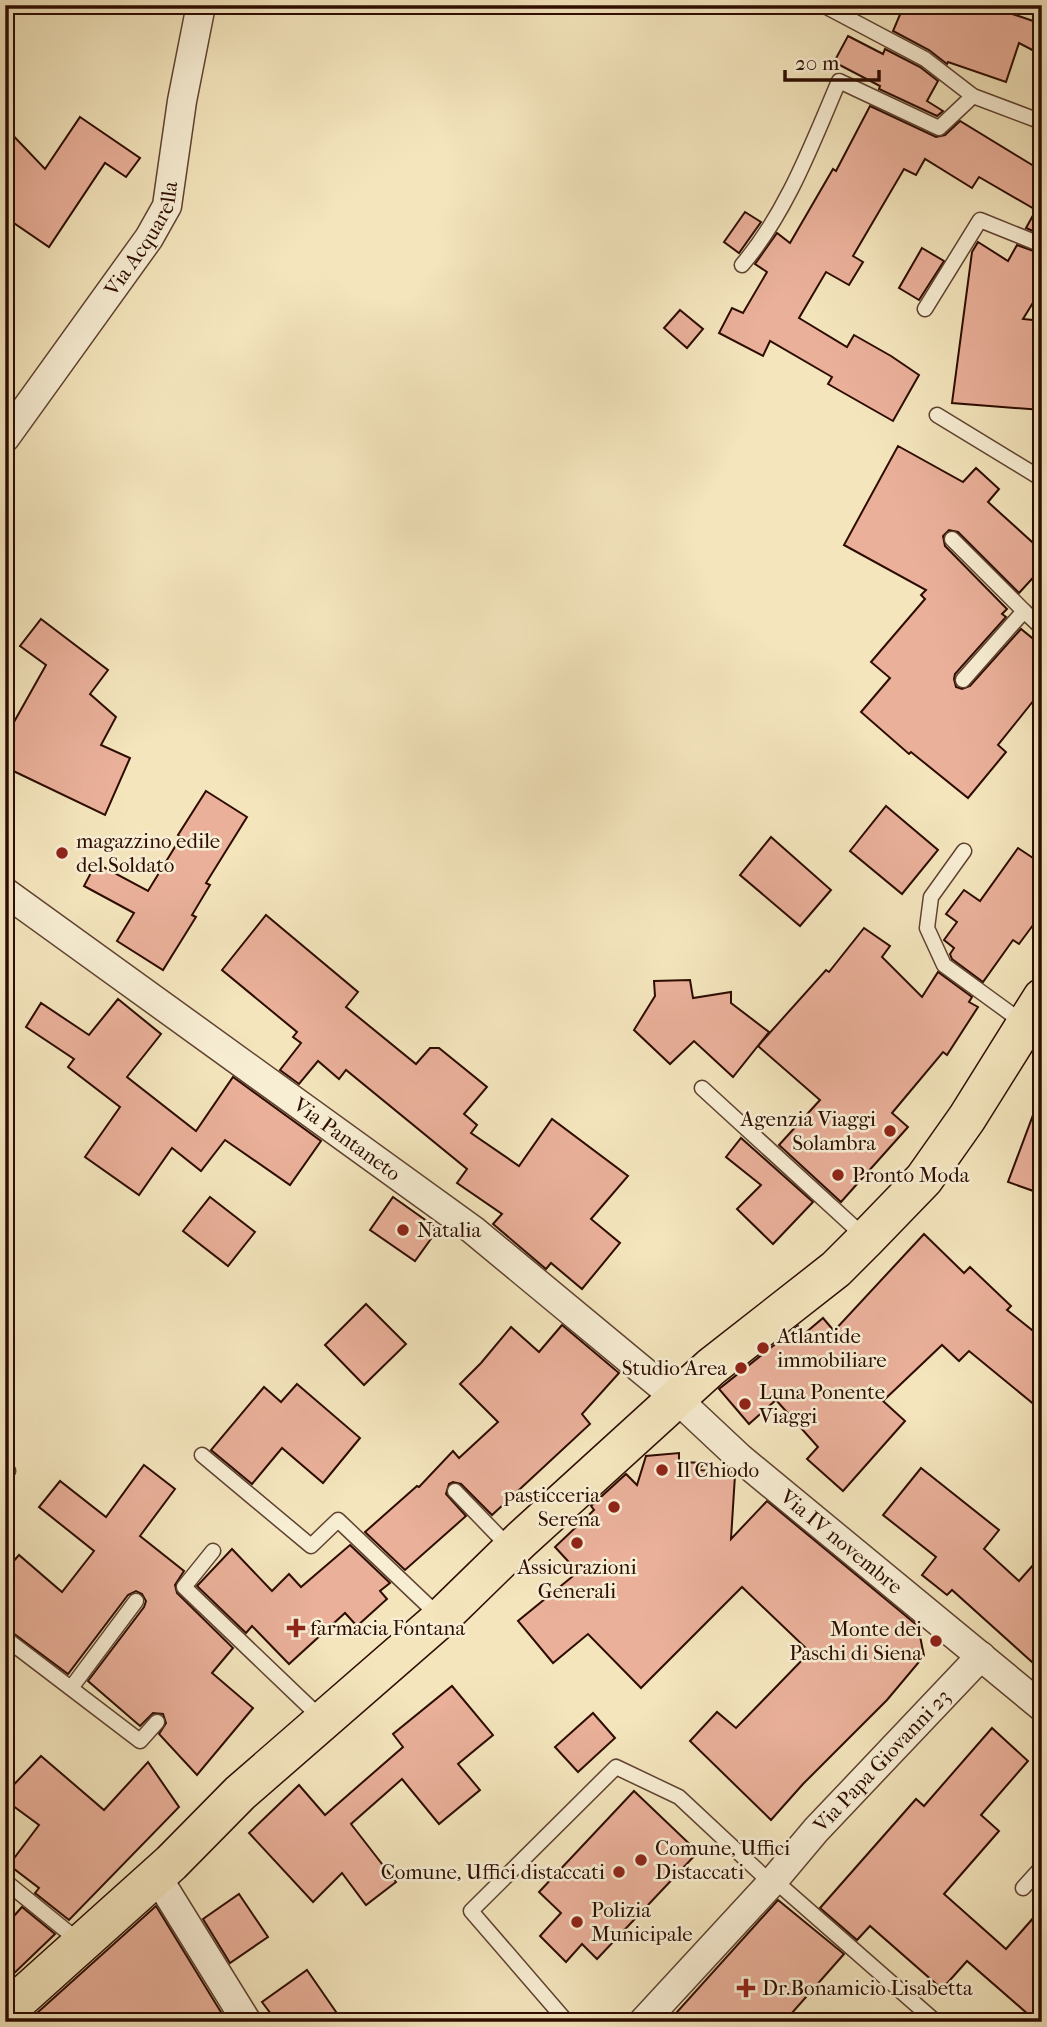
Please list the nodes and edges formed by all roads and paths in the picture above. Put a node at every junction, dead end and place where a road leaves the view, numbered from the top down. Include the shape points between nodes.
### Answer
1 (201, 5) edge
2 (823, 5) edge
3 (973, 96) junction
4 (1042, 122) edge
5 (1042, 245) edge
6 (743, 265) dead end
7 (925, 309) dead end
8 (937, 415) dead end
9 (5, 438) edge
10 (1042, 479) edge
11 (952, 539) dead end
12 (1024, 611) junction
13 (1042, 628) edge
14 (963, 680) dead end
15 (964, 851) dead end
16 (5, 892) edge
17 (1033, 1011) edge
18 (702, 1088) dead end
19 (866, 1239) junction
20 (677, 1399) junction
21 (202, 1455) dead end
22 (455, 1491) dead end
23 (512, 1550) junction
24 (213, 1551) dead end
25 (136, 1601) dead end
26 (441, 1618) junction
27 (5, 1638) edge
28 (981, 1656) junction
29 (71, 1688) junction
30 (1042, 1707) edge
31 (324, 1721) junction
32 (157, 1722) dead end
33 (1042, 1867) edge
34 (156, 1875) junction
35 (5, 1881) edge
36 (772, 1881) junction
37 (1023, 1888) dead end
38 (81, 1943) junction
39 (8, 2005) edge
40 (247, 2022) edge
41 (567, 2022) edge
42 (643, 2022) edge
43 (936, 2022) edge

1 - 9 street, Via Acquarella via 167,205 149,238
2 - 3 lane via 925,59
3 - 4 lane
3 - 6 lane via 939,128 839,81 801,169
5 - 7 lane via 980,220
8 - 10 lane
11 - 12 lane
12 - 13 lane
12 - 14 lane
15 - 17 lane via 930,897 927,928 944,965
16 - 20 street, Via Pantaneto via 472,1230
17 - 19 main road via 924,1179
18 - 19 lane
19 - 20 main road via 836,1269
20 - 23 main road
20 - 28 street, Via IV novembre via 740,1458
21 - 26 lane via 311,1546 338,1520
22 - 23 lane
23 - 26 main road
24 - 31 lane via 184,1587
25 - 29 lane
26 - 31 main road
27 - 29 lane
28 - 30 street, Via IV novembre
28 - 36 street, Via Papa Giovanni 23
29 - 32 lane via 140,1741
31 - 34 main road via 240,1793
33 - 37 lane
34 - 38 main road
34 - 40 street
35 - 38 lane
36 - 41 lane via 680,1797 616,1767 471,1911
36 - 42 street, Via Papa Giovanni 23
36 - 43 lane
38 - 39 main road

